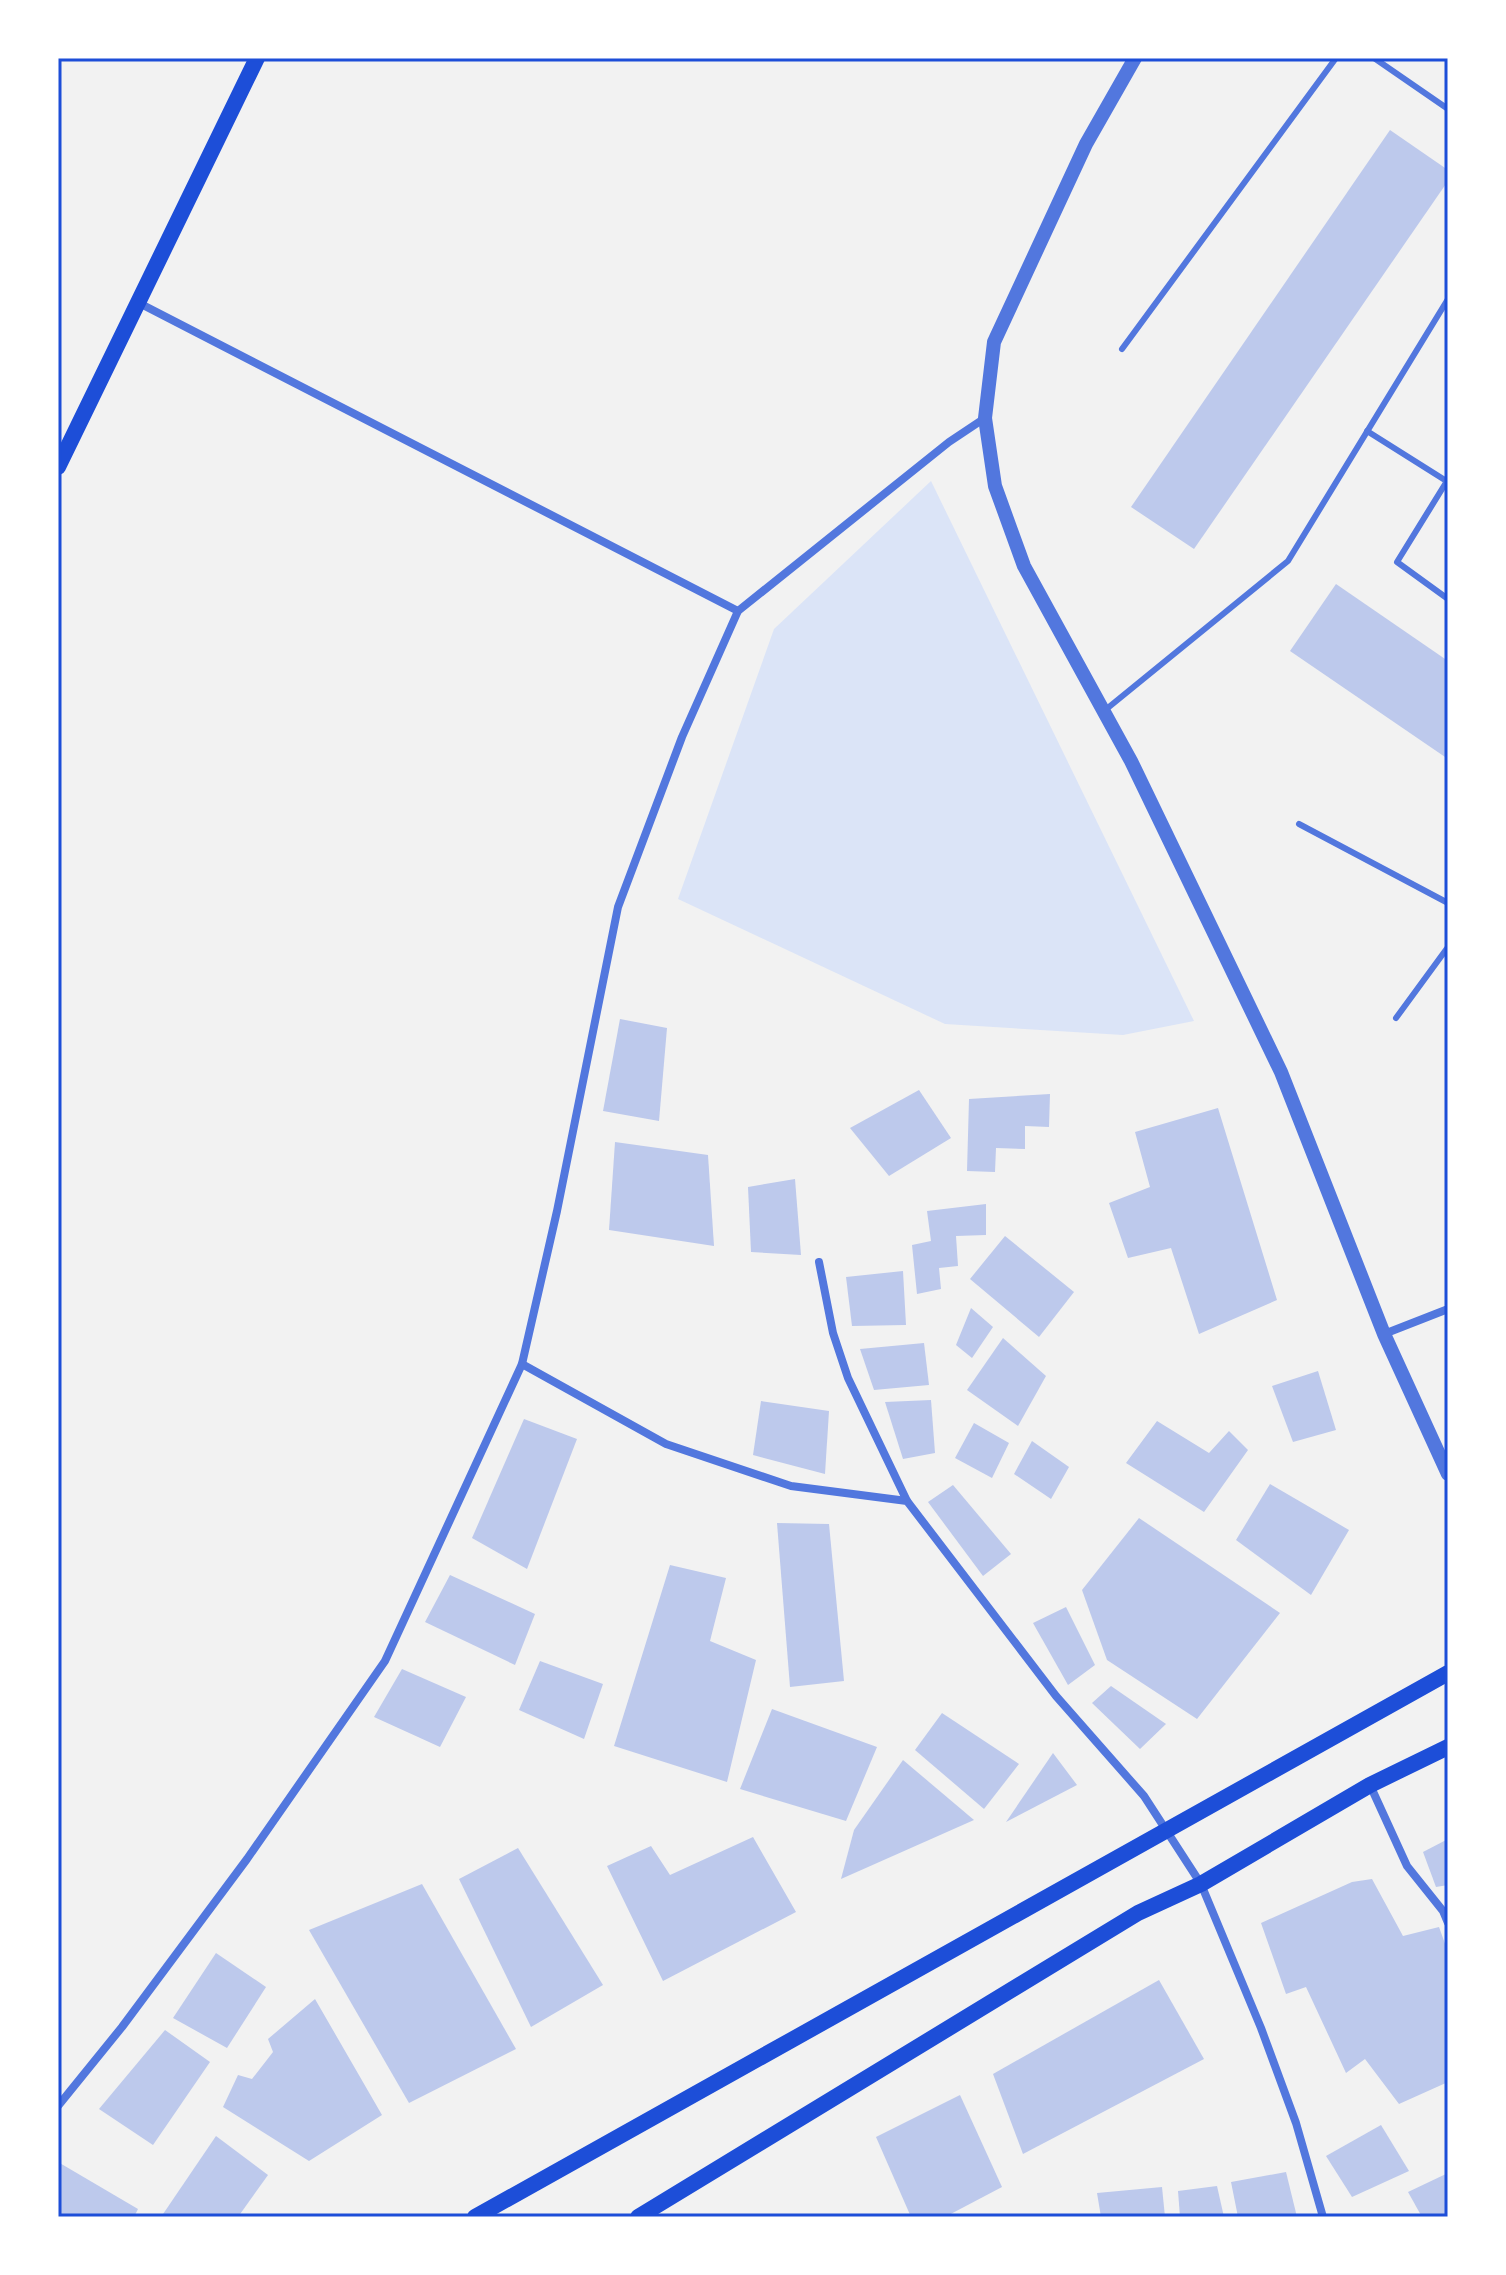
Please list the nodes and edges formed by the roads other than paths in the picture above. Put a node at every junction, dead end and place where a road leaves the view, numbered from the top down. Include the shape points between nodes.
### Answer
1 (257, 58) edge
2 (1135, 58) edge
3 (1336, 58) edge
4 (1374, 58) edge
5 (1448, 109) edge
6 (1448, 299) edge
7 (138, 302) junction
8 (1122, 349) dead end
9 (985, 418) junction
10 (1367, 431) junction
11 (58, 467) edge
12 (1448, 481) edge
13 (1448, 599) edge
14 (738, 611) junction
15 (1104, 711) junction
16 (1299, 824) dead end
17 (1448, 903) edge
18 (1448, 947) edge
19 (1396, 1018) dead end
20 (819, 1262) dead end
21 (1448, 1309) edge
22 (1384, 1334) junction
23 (522, 1364) junction
24 (1448, 1474) edge
25 (907, 1501) junction
26 (1448, 1673) edge
27 (1448, 1747) edge
28 (1370, 1785) junction
29 (1166, 1831) junction
30 (1201, 1884) junction
31 (1448, 1923) edge
32 (58, 2106) edge
33 (475, 2217) edge
34 (638, 2217) edge
35 (1323, 2217) edge

1 - 7 main road
2 - 9 street via 1086,144 994,342
3 - 8 lane
4 - 5 lane
6 - 10 lane
7 - 11 main road
7 - 14 street
9 - 14 street
9 - 15 street via 995,486 1024,566
10 - 12 lane
10 - 15 lane via 1288,561
12 - 13 lane via 1397,562
14 - 23 street via 682,737 618,907
15 - 22 street via 1281,1072
16 - 17 lane
18 - 19 lane
20 - 25 street via 848,1378
21 - 22 street
22 - 24 street
23 - 25 street via 666,1444 791,1486
23 - 32 street via 385,1661 247,1859
25 - 29 street via 1056,1696 1144,1796
26 - 29 main road
27 - 28 main road
28 - 30 main road
28 - 31 street via 1407,1866
29 - 30 street
29 - 33 main road
30 - 34 main road via 1138,1913
30 - 35 street via 1296,2123

